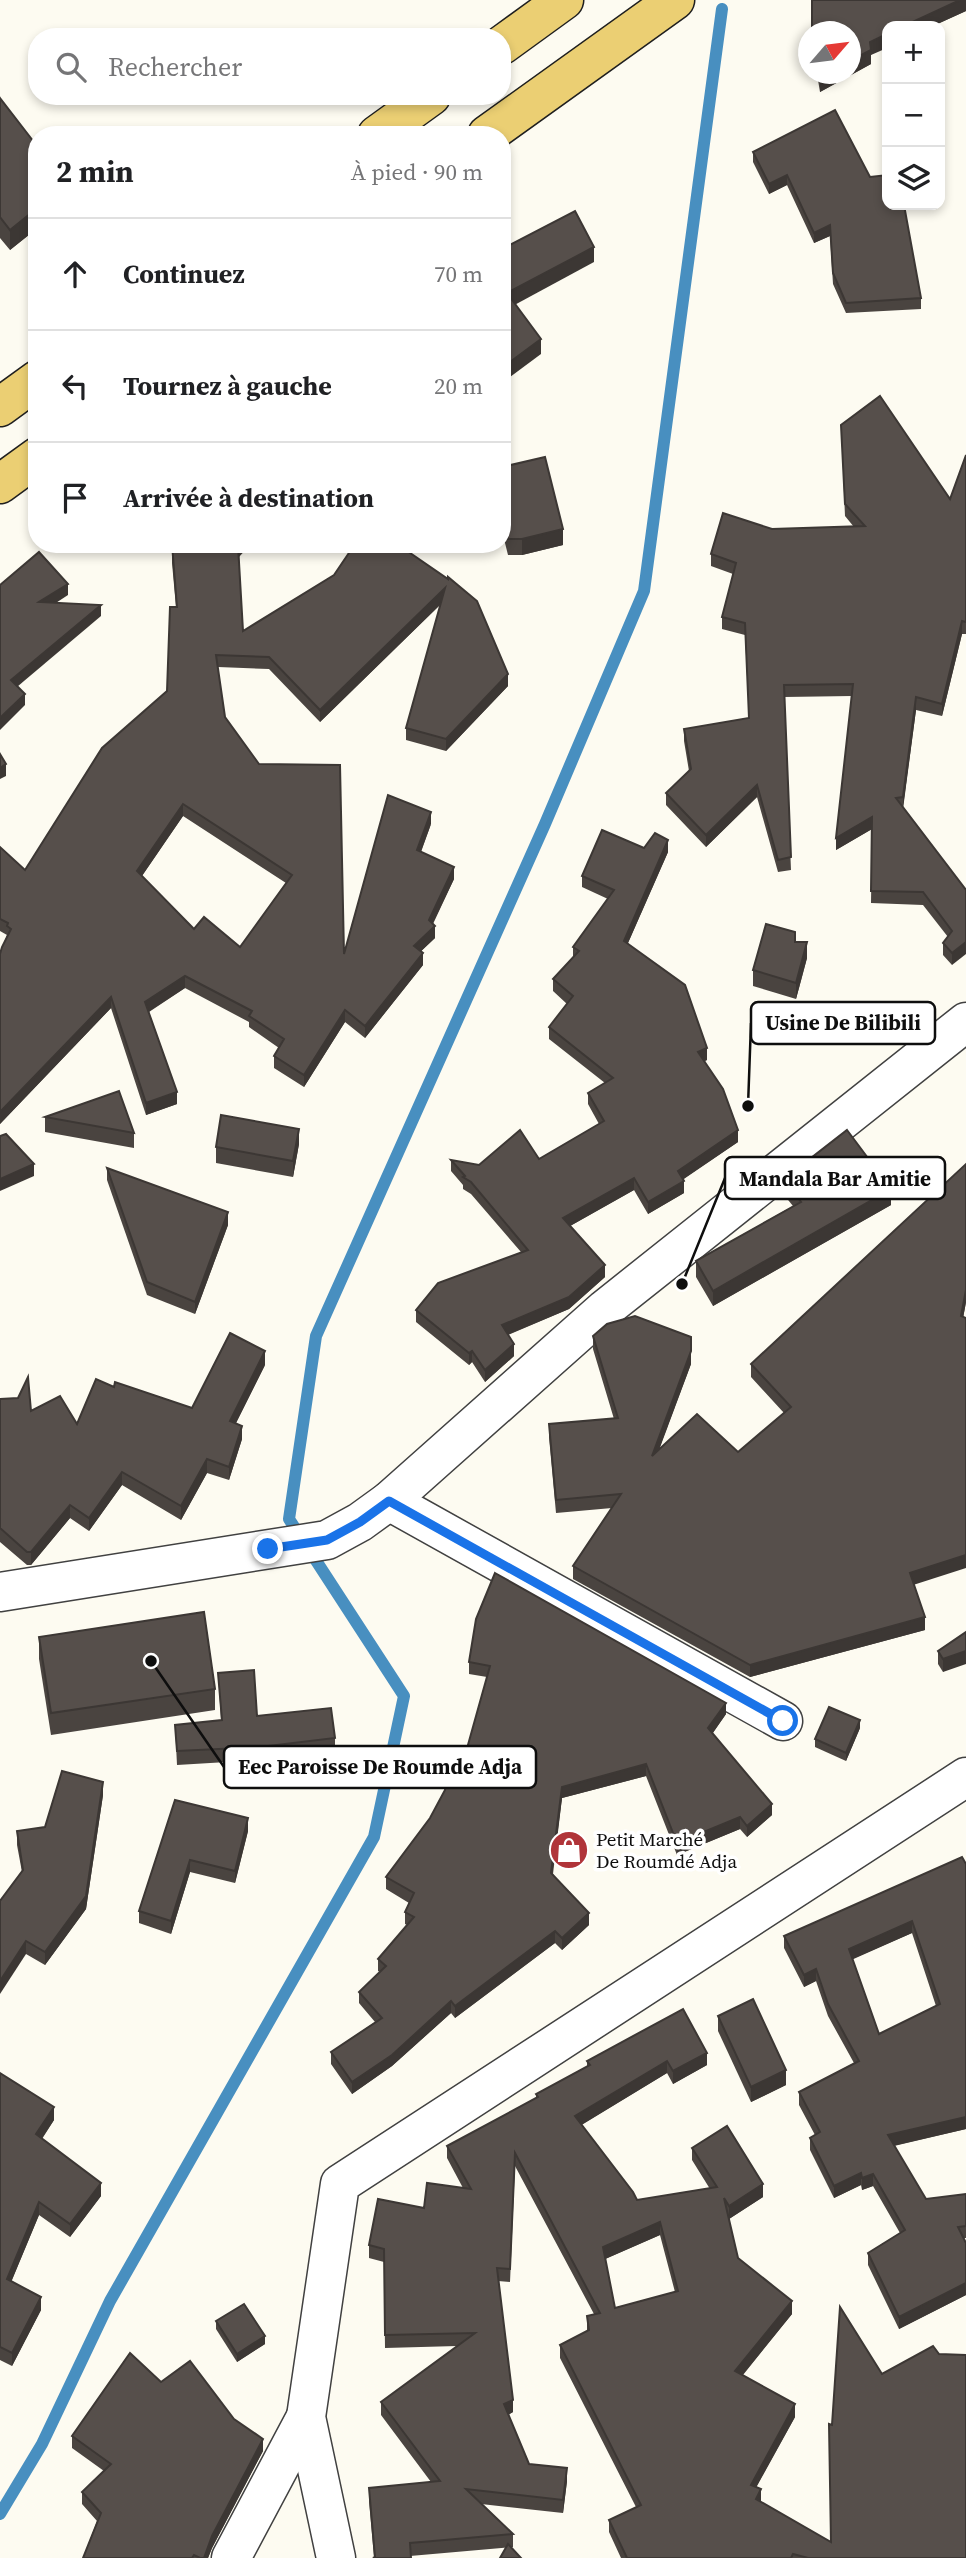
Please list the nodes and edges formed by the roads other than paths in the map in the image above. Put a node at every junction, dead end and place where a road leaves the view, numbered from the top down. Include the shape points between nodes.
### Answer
1 (565, 0) edge
2 (675, 0) edge
3 (511, 39) edge
4 (419, 105) edge
5 (389, 126) edge
6 (500, 126) edge
7 (28, 387) edge
8 (0, 407) edge
9 (28, 464) edge
10 (0, 484) edge
11 (966, 1022) edge
12 (389, 1501) junction
13 (0, 1592) edge
14 (783, 1721) dead end
15 (964, 1784) edge
16 (306, 2417) junction
17 (231, 2558) edge
18 (336, 2558) edge

1 - 3 main road
2 - 6 main road
4 - 5 main road
7 - 8 main road
9 - 10 main road
11 - 12 street via 604,1309
12 - 13 street via 327,1540
12 - 14 street
15 - 16 street via 340,2184
16 - 17 street
16 - 18 street

